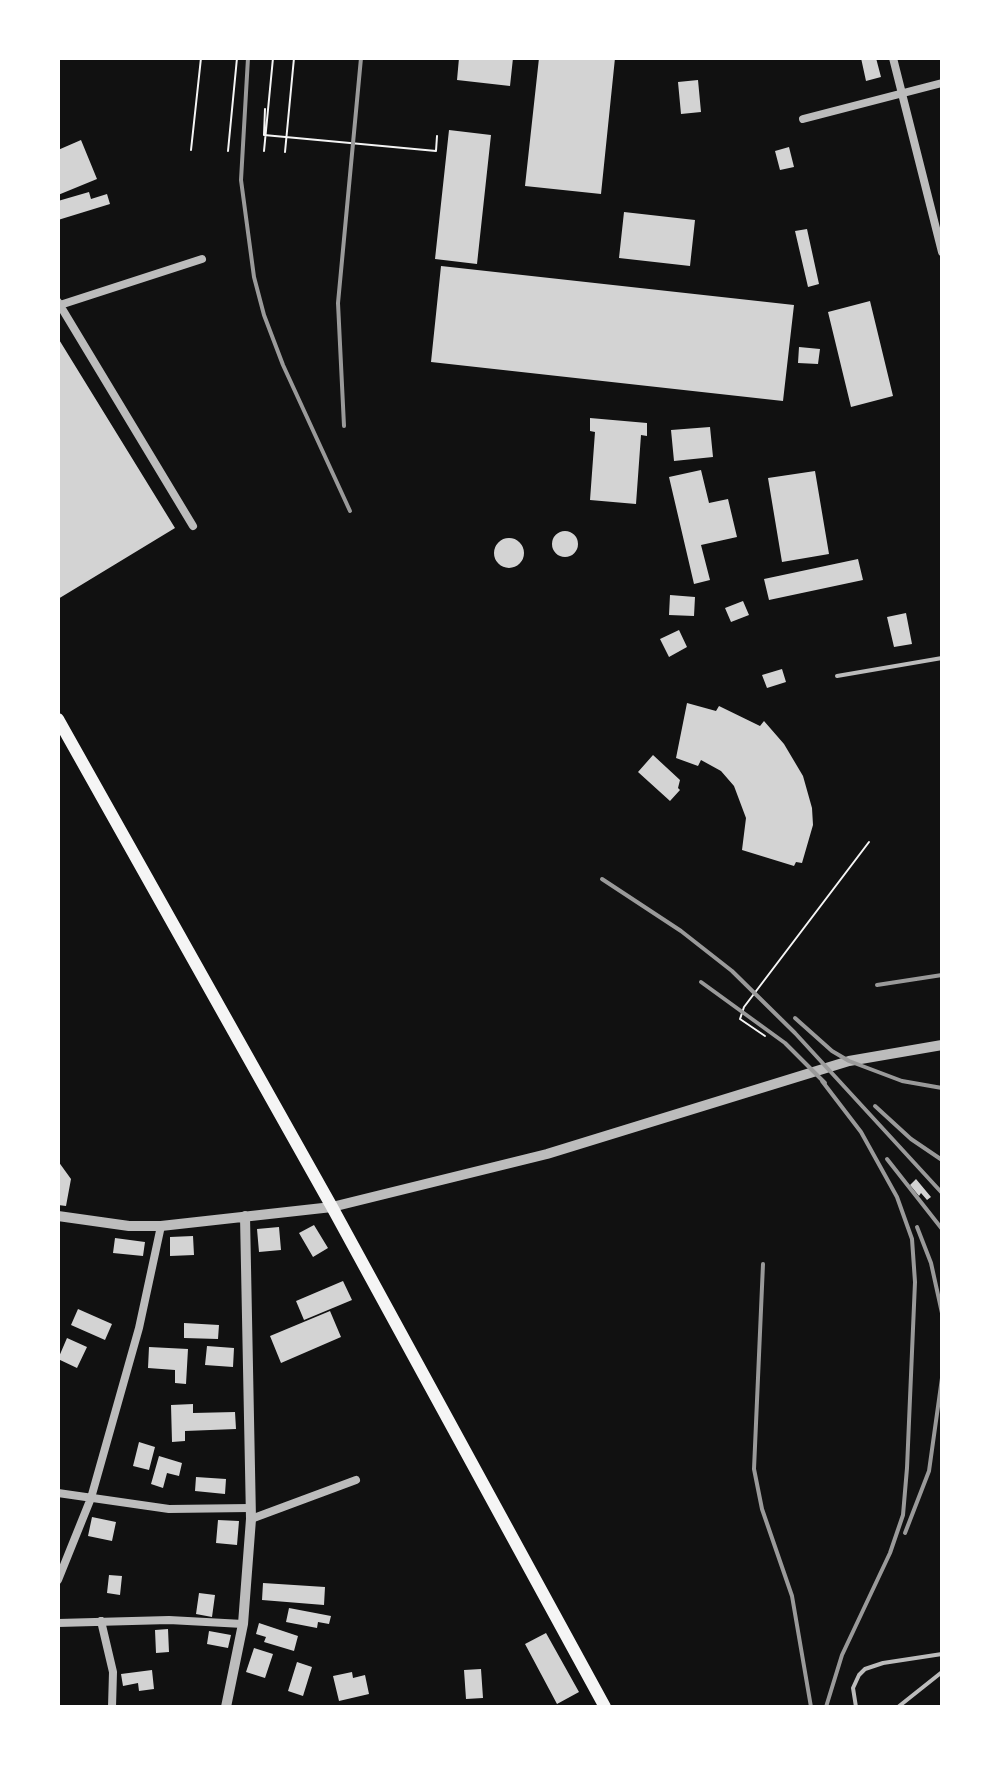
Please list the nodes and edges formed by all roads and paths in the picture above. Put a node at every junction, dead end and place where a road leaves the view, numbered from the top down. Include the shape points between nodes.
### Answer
1 (201, 58) edge
2 (237, 58) edge
3 (273, 58) edge
4 (294, 58) edge
5 (893, 58) edge
6 (942, 83) edge
7 (903, 93) junction
8 (265, 109) dead end
9 (803, 119) dead end
10 (437, 136) dead end
11 (191, 150) dead end
12 (228, 151) dead end
13 (264, 151) dead end
14 (285, 152) dead end
15 (942, 252) edge
16 (202, 259) dead end
17 (59, 303) edge
18 (193, 526) dead end
19 (942, 658) edge
20 (837, 676) dead end
21 (58, 719) edge
22 (869, 842) dead end
23 (765, 1036) dead end
24 (942, 1045) edge
25 (332, 1207) junction
26 (58, 1216) edge
27 (245, 1216) junction
28 (161, 1226) junction
29 (356, 1480) dead end
30 (58, 1493) edge
31 (91, 1498) junction
32 (251, 1513) junction
33 (58, 1580) edge
34 (101, 1621) junction
35 (58, 1623) edge
36 (243, 1624) junction
37 (942, 1654) edge
38 (942, 1672) edge
39 (112, 1707) edge
40 (226, 1707) edge
41 (605, 1707) edge
42 (856, 1707) edge
43 (898, 1707) edge

1 - 11 path
2 - 12 path
3 - 13 path
4 - 14 path
5 - 7 street
6 - 7 street
7 - 9 street
7 - 15 street
8 - 10 path via 264,135 436,151
16 - 17 street
17 - 18 street
19 - 20 lane
21 - 25 main road
22 - 23 path via 744,1007 740,1019
24 - 25 street via 849,1061 547,1154
25 - 27 street
25 - 41 main road
26 - 28 street
27 - 28 street
27 - 32 street
28 - 31 street via 139,1328
29 - 32 street
30 - 31 street
31 - 32 street
31 - 33 street
32 - 36 street
34 - 35 street
34 - 36 street
34 - 39 street via 113,1672
36 - 40 street
37 - 42 lane via 865,1669 853,1688
38 - 43 lane

